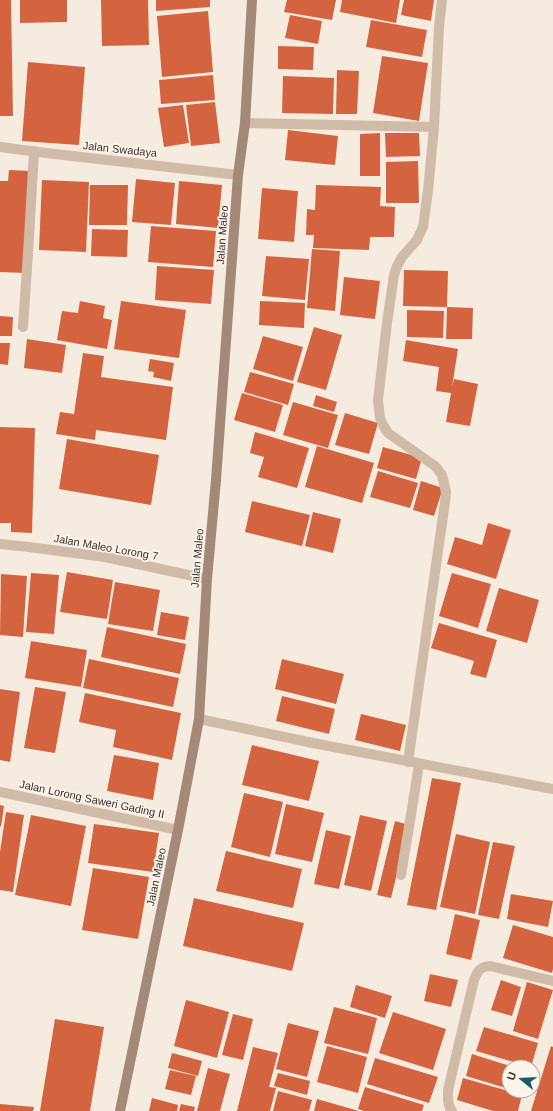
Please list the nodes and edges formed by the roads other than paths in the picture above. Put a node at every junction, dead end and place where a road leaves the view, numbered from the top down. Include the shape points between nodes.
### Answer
1 (252, 0) edge
2 (442, 0) edge
3 (245, 123) junction
4 (434, 127) junction
5 (0, 147) edge
6 (34, 151) junction
7 (238, 175) junction
8 (23, 327) dead end
9 (0, 544) edge
10 (207, 579) junction
11 (199, 719) junction
12 (408, 762) junction
13 (419, 764) junction
14 (553, 789) edge
15 (0, 792) edge
16 (178, 830) junction
17 (401, 876) dead end
18 (553, 981) edge
19 (120, 1111) edge
20 (452, 1111) edge

1 - 3 street, Jalan Maleo
2 - 4 street
3 - 4 street
3 - 7 street, Jalan Maleo
4 - 12 street via 422,227 418,240 402,257 394,276 378,400 380,418 385,430 435,466 442,475 446,492
5 - 6 street, Jalan Swadaya
6 - 7 street, Jalan Swadaya
6 - 8 street
7 - 10 street, Jalan Maleo
9 - 10 street, Jalan Maleo Lorong 7 via 105,557
10 - 11 street, Jalan Maleo
11 - 12 street
11 - 16 street, Jalan Maleo
12 - 13 street
13 - 14 street
13 - 17 street
15 - 16 street, Jalan Lorong Saweri Gading II
16 - 19 street, Jalan Maleo
18 - 20 street via 490,966 483,967 477,973 448,1090 448,1101

